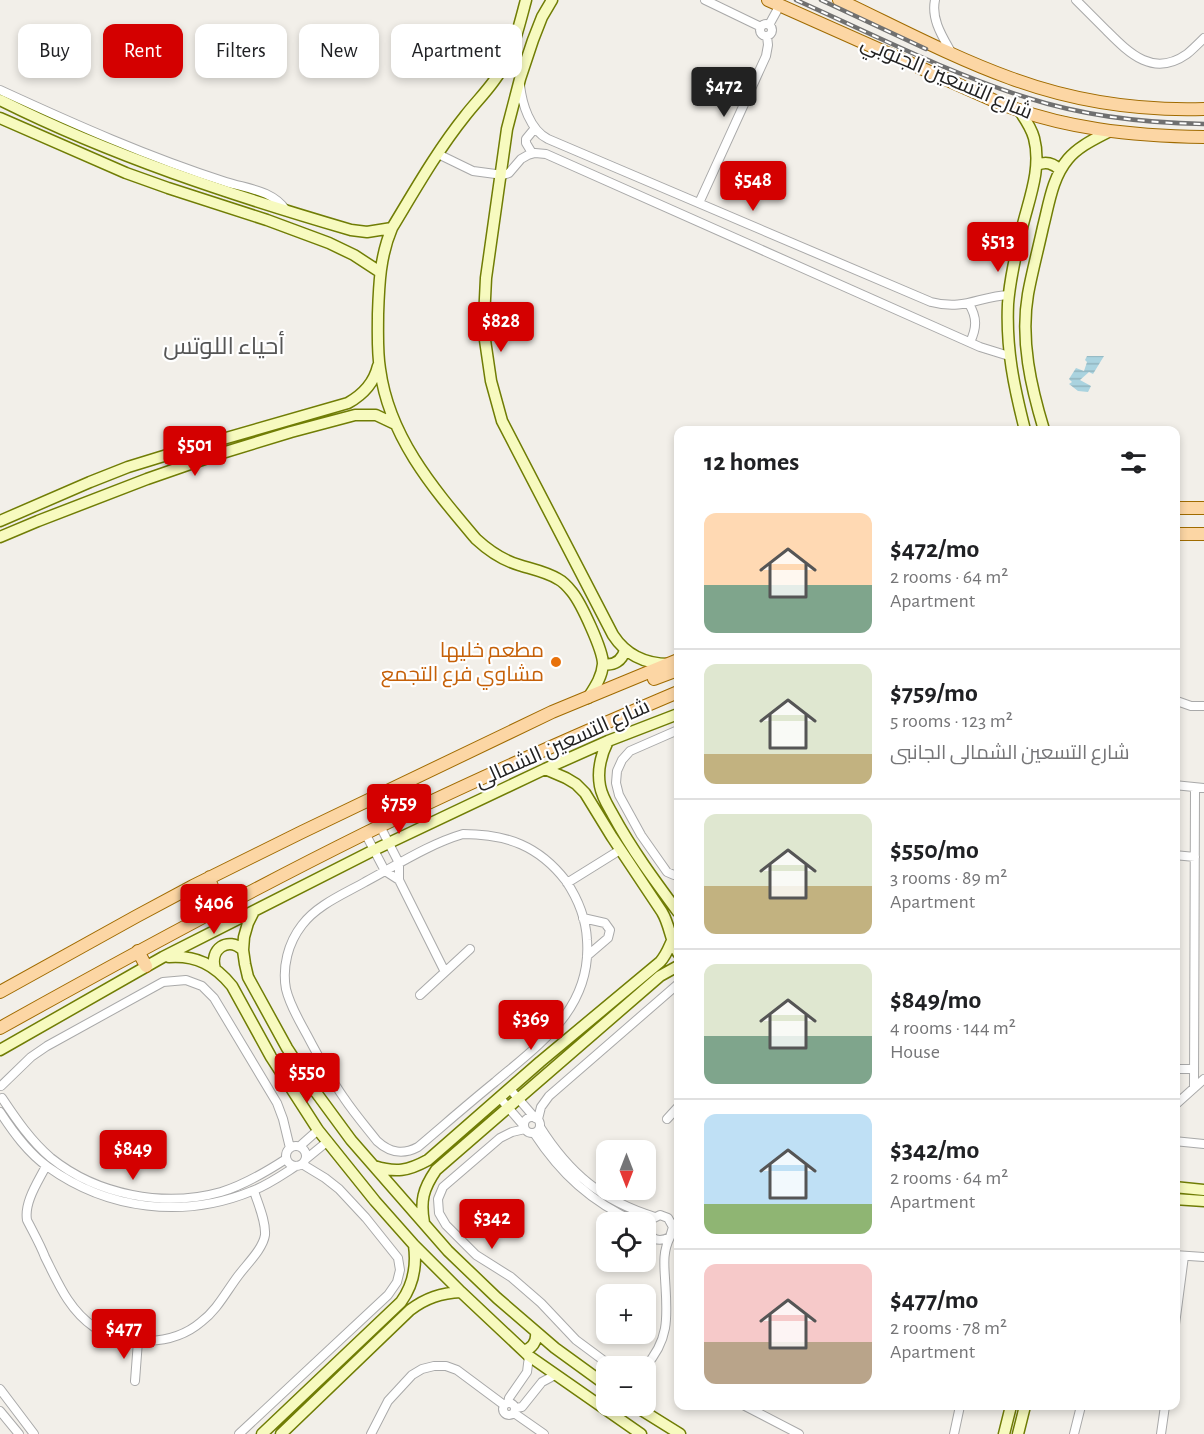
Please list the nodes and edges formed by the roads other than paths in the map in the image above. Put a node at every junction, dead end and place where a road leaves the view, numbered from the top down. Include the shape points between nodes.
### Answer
1 (526, 0) edge
2 (552, 0) edge
3 (705, 0) edge
4 (839, 0) edge
5 (935, 0) edge
6 (1076, 0) edge
7 (774, 3) edge
8 (765, 26) junction
9 (1204, 38) edge
10 (952, 54) junction
11 (520, 79) junction
12 (0, 90) edge
13 (0, 100) edge
14 (1204, 109) edge
15 (1019, 110) junction
16 (0, 118) edge
17 (535, 128) junction
18 (1110, 131) junction
19 (1204, 137) edge
20 (532, 153) junction
21 (438, 154) junction
22 (1037, 165) junction
23 (1060, 170) junction
24 (500, 175) junction
25 (674, 192) junction
26 (699, 203) junction
27 (667, 207) junction
28 (286, 210) junction
29 (392, 228) junction
30 (380, 272) junction
31 (1009, 295) junction
32 (969, 304) junction
33 (970, 342) junction
34 (1009, 356) junction
35 (379, 362) junction
36 (395, 424) junction
37 (1023, 426) edge
38 (1043, 426) edge
39 (1180, 508) edge
40 (1204, 508) edge
41 (0, 521) edge
42 (1180, 534) edge
43 (1180, 534) edge
44 (1204, 534) edge
45 (0, 537) edge
46 (1204, 540) edge
47 (626, 650) junction
48 (603, 664) junction
49 (674, 665) edge
50 (674, 666) edge
51 (674, 694) edge
52 (588, 698) junction
53 (1180, 702) edge
54 (1204, 706) edge
55 (674, 716) edge
56 (674, 732) edge
57 (608, 741) junction
58 (545, 769) junction
59 (1180, 786) edge
60 (1200, 788) edge
61 (603, 796) junction
62 (592, 802) junction
63 (380, 826) junction
64 (365, 833) junction
65 (388, 843) junction
66 (374, 850) junction
67 (620, 850) junction
68 (1180, 856) edge
69 (1195, 857) junction
70 (399, 863) junction
71 (385, 871) junction
72 (674, 874) edge
73 (210, 877) junction
74 (399, 880) junction
75 (567, 883) junction
76 (249, 893) junction
77 (674, 906) edge
78 (254, 911) junction
79 (583, 918) junction
80 (674, 934) edge
81 (674, 938) edge
82 (243, 950) junction
83 (470, 950) dead end
84 (138, 951) junction
85 (587, 956) junction
86 (163, 957) junction
87 (146, 966) junction
88 (674, 968) edge
89 (215, 969) junction
90 (444, 972) junction
91 (674, 987) edge
92 (0, 992) edge
93 (420, 995) dead end
94 (0, 1028) edge
95 (0, 1050) edge
96 (530, 1052) junction
97 (540, 1062) junction
98 (517, 1063) junction
99 (1180, 1069) edge
100 (1194, 1069) junction
101 (527, 1074) junction
102 (1204, 1079) edge
103 (1, 1086) edge
104 (1194, 1088) junction
105 (510, 1089) junction
106 (500, 1098) junction
107 (1, 1099) edge
108 (519, 1099) junction
109 (1180, 1101) edge
110 (327, 1108) junction
111 (508, 1108) junction
112 (674, 1111) edge
113 (0, 1112) edge
114 (667, 1119) dead end
115 (537, 1124) junction
116 (316, 1126) junction
117 (525, 1128) junction
118 (351, 1140) junction
119 (328, 1141) junction
120 (1180, 1142) edge
121 (1204, 1144) edge
122 (300, 1146) junction
123 (290, 1148) junction
124 (336, 1151) junction
125 (286, 1159) junction
126 (302, 1163) junction
127 (46, 1166) junction
128 (373, 1166) junction
129 (1180, 1188) edge
130 (1204, 1190) edge
131 (254, 1191) junction
132 (1180, 1199) edge
133 (1204, 1201) edge
134 (615, 1212) edge
135 (639, 1212) edge
136 (674, 1215) edge
137 (665, 1216) junction
138 (656, 1217) edge
139 (674, 1222) edge
140 (424, 1223) junction
141 (674, 1228) edge
142 (670, 1237) junction
143 (656, 1240) joint
144 (414, 1245) junction
145 (1180, 1256) edge
146 (1184, 1256) junction
147 (1204, 1257) edge
148 (663, 1258) junction
149 (1180, 1286) edge
150 (460, 1292) junction
151 (406, 1295) junction
152 (417, 1305) junction
153 (536, 1333) junction
154 (138, 1341) junction
155 (526, 1353) junction
156 (598, 1356) edge
157 (653, 1356) edge
158 (568, 1359) junction
159 (555, 1375) junction
160 (596, 1378) edge
161 (135, 1382) dead end
162 (0, 1389) edge
163 (510, 1408) junction
164 (752, 1410) edge
165 (959, 1410) edge
166 (1010, 1410) edge
167 (1024, 1410) edge
168 (1081, 1410) edge
169 (1164, 1410) edge
170 (0, 1411) edge
171 (651, 1416) edge
172 (379, 1419) junction
173 (632, 1431) edge
174 (795, 1433) edge
175 (19, 1434) edge
176 (34, 1434) edge
177 (239, 1434) edge
178 (262, 1434) edge
179 (281, 1434) edge
180 (371, 1434) edge
181 (381, 1434) edge
182 (544, 1434) edge
183 (641, 1434) edge
184 (681, 1434) edge
185 (954, 1434) edge
186 (1005, 1434) edge
187 (1018, 1434) edge
188 (1074, 1434) edge
189 (1161, 1434) edge

1 - 21 street via 503,68
2 - 11 street
3 - 8 street
4 - 10 main road, شارع التسعين الجنوبي
5 - 10 street via 935,20
6 - 9 street via 1126,50 1142,60 1175,60
7 - 8 street
7 - 15 main road, شارع التسعين الجنوبي
8 - 26 street via 761,33 767,36 768,49
10 - 14 main road, شارع التسعين الجنوبي via 1010,78 1076,97 1143,107
11 - 17 street via 523,102
11 - 24 street
12 - 28 street via 136,150 269,194
13 - 28 street via 164,170
15 - 18 main road, شارع التسعين الجنوبي
15 - 22 street via 1034,138
16 - 30 street via 126,173 329,243
17 - 20 street via 526,139
17 - 25 street via 548,139
18 - 19 main road, شارع التسعين الجنوبي
18 - 23 street via 1078,149
20 - 24 street
20 - 27 street via 546,153
21 - 24 street via 473,171
21 - 29 street
22 - 23 street via 1050,163
22 - 31 street
23 - 38 street via 1051,193 1027,306 1030,375
24 - 47 street via 484,298 485,340 496,401 507,432 613,635
25 - 26 street
25 - 27 street
26 - 32 street via 931,302
27 - 33 street
28 - 29 street via 351,230
29 - 30 street
30 - 35 street
31 - 32 street
31 - 34 street
32 - 33 street via 976,327
33 - 34 street
34 - 37 street
35 - 36 street
35 - 41 street via 365,390 348,403 128,467
36 - 45 street via 376,416 355,415 291,432 147,479
36 - 48 street via 413,459 476,539 501,558 554,576 569,588 601,650
39 - 40 main road
42 - 44 main road
43 - 46 main road
47 - 48 street via 617,662
47 - 49 street via 646,661
48 - 52 street
50 - 52 main road, شارع التسعين الشمالى via 645,681 628,681
51 - 63 main road, شارع التسعين الشمالى
52 - 73 main road, شارع التسعين الشمالى
53 - 54 street
55 - 57 street
56 - 72 street via 630,751 617,771 616,783 641,835 667,872
57 - 58 street
57 - 61 street via 598,773
58 - 62 street via 576,784
58 - 65 street
59 - 60 street
60 - 69 street
61 - 62 street
61 - 77 street via 630,845
62 - 67 street
63 - 64 main road, شارع التسعين الشمالى
63 - 65 street
64 - 66 street
64 - 76 main road, شارع التسعين الشمالى
65 - 66 street
65 - 70 street
66 - 71 street
66 - 78 street
67 - 75 street
67 - 80 street
68 - 69 street
69 - 100 street
70 - 71 street
70 - 74 street
70 - 75 street via 446,839 483,834 522,844 554,867
71 - 74 street
71 - 98 street via 314,912 302,924 287,955 285,980 291,1005 343,1097 376,1141 392,1151 410,1151
73 - 76 main road via 216,891
73 - 92 main road, شارع التسعين الشمالى
74 - 90 street
75 - 79 street
76 - 84 main road, شارع التسعين الشمالى
78 - 82 street
78 - 86 street
79 - 85 street
79 - 85 street via 604,923 610,930 606,941
81 - 97 street via 660,962
82 - 89 street via 235,944 219,948 214,958
82 - 110 street via 248,977 287,1048
83 - 90 street
84 - 87 main road
84 - 94 main road, شارع التسعين الشمالى
85 - 96 street via 584,978 571,1009
86 - 87 street
86 - 89 street via 199,960
87 - 95 street
88 - 108 street via 660,976
89 - 116 street via 232,986 271,1058
90 - 93 street
91 - 115 street via 549,1096 541,1107
96 - 97 street
96 - 98 street
97 - 101 street
98 - 101 street
99 - 100 street
100 - 104 street
101 - 105 street
102 - 104 street
103 - 107 street
103 - 123 street via 47,1046 163,982 186,980 202,986 214,998 277,1103
104 - 109 street
105 - 106 street
105 - 108 street
106 - 111 street
106 - 128 street via 416,1167 387,1170
107 - 125 street via 51,1158 114,1191 170,1199 200,1197 248,1181
108 - 111 street
108 - 115 street
110 - 116 street via 318,1113
110 - 118 street
111 - 117 street
111 - 140 street via 436,1170 423,1195
112 - 114 street
113 - 127 street
115 - 117 street via 529,1132
115 - 117 street via 527,1119
115 - 134 street via 556,1164
115 - 135 street via 556,1151 588,1183
116 - 119 street
116 - 122 street
117 - 156 street via 500,1138 443,1187 438,1199 439,1213 477,1255 511,1277
118 - 124 street via 347,1150
118 - 128 street
119 - 124 street
119 - 126 street
120 - 121 street
122 - 123 street
122 - 126 street via 305,1150
123 - 125 street
124 - 144 street
125 - 126 street via 290,1164
126 - 131 street
126 - 177 street via 339,1189 366,1218 398,1258 399,1276 388,1295
127 - 131 street via 108,1198 147,1207 189,1208
127 - 154 street via 26,1212 61,1291 75,1312 95,1328
128 - 140 street
129 - 130 street
131 - 154 street via 265,1237 217,1307 182,1335
132 - 133 street
136 - 137 street
137 - 138 street
137 - 139 street
140 - 153 street via 448,1251
141 - 142 street
142 - 143 street
142 - 148 street
143 - 148 street
144 - 150 street
144 - 151 street via 415,1270
145 - 146 street
146 - 147 street
146 - 149 street
148 - 157 street via 665,1330
150 - 152 street via 445,1293
150 - 155 street
151 - 152 street
151 - 178 street
152 - 179 street
153 - 155 street via 535,1343
153 - 158 street
154 - 161 street
155 - 159 street
155 - 163 street via 527,1372 508,1398
158 - 159 street via 558,1364
158 - 160 street
159 - 163 street via 542,1382 522,1407
159 - 173 street
162 - 176 street
163 - 172 street via 457,1370 434,1366 412,1375 388,1401
163 - 182 street
164 - 174 street
165 - 185 street
166 - 186 street
167 - 187 street
168 - 188 street
169 - 189 street
170 - 175 street
171 - 184 street
172 - 180 street
172 - 181 street
173 - 183 street

